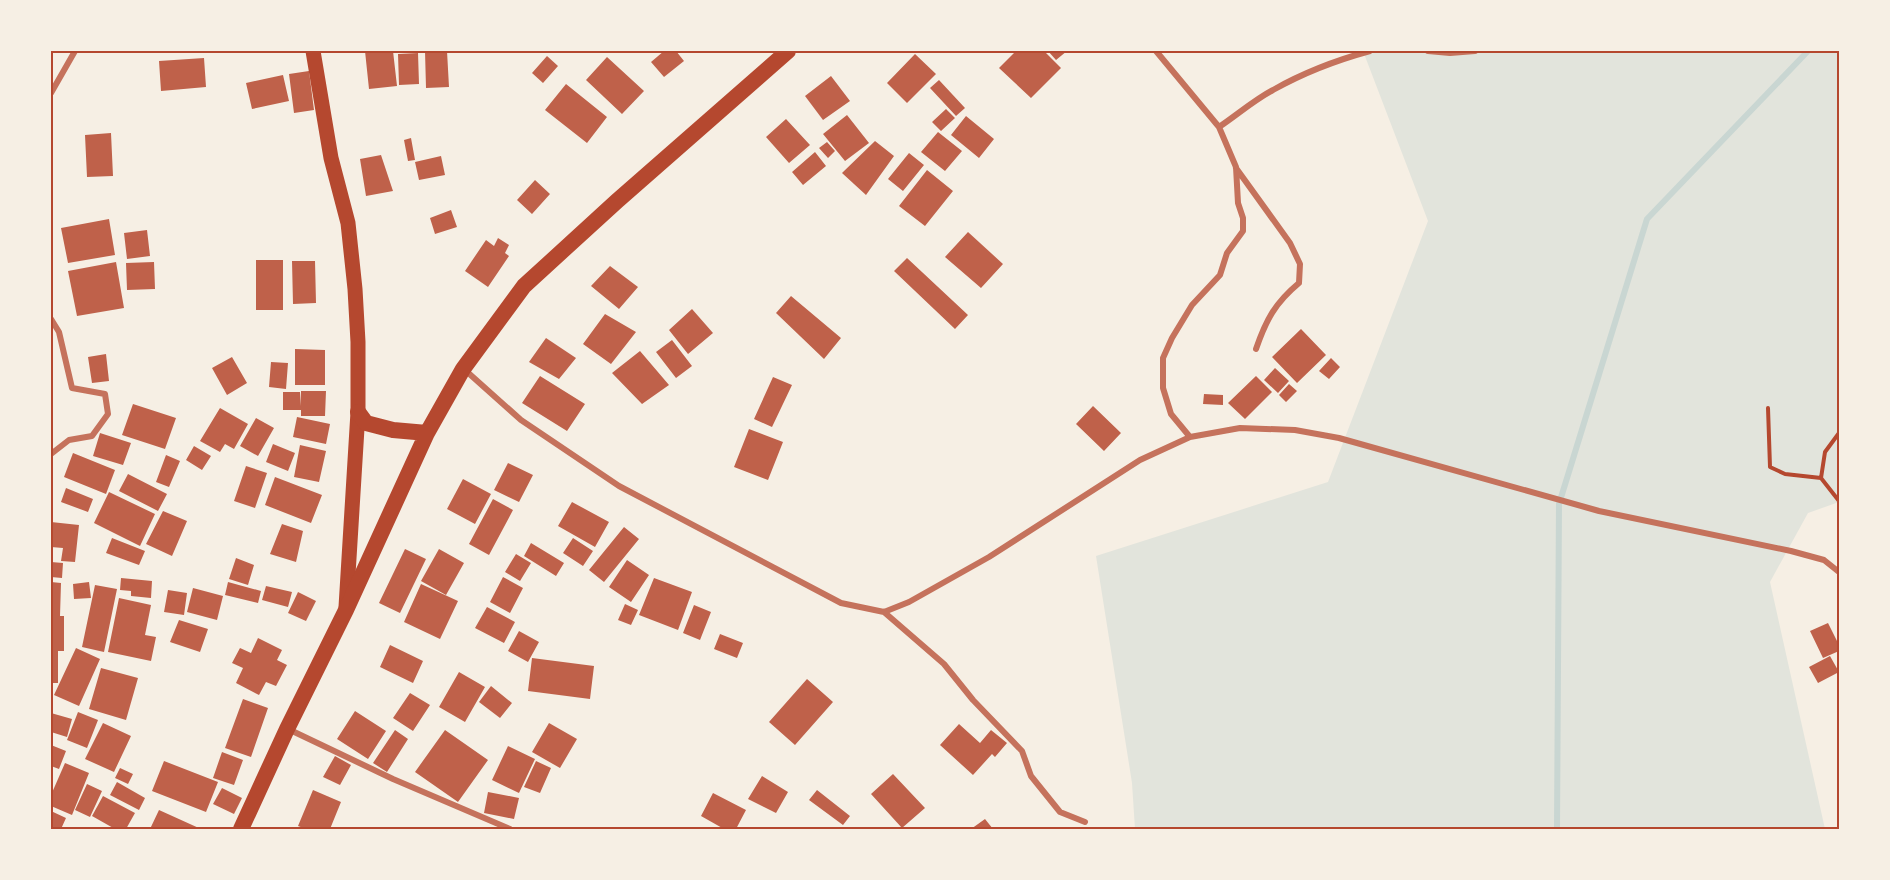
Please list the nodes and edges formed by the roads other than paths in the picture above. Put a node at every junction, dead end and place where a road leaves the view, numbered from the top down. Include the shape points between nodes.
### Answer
1 (75, 51) edge
2 (313, 51) edge
3 (788, 51) edge
4 (1156, 51) edge
5 (1370, 51) edge
6 (1428, 51) edge
7 (1475, 51) edge
8 (51, 93) edge
9 (1219, 127) junction
10 (1236, 167) junction
11 (51, 320) edge
12 (1256, 349) dead end
13 (463, 369) junction
14 (358, 412) junction
15 (427, 433) junction
16 (1190, 437) junction
17 (51, 454) edge
18 (1839, 572) edge
19 (346, 610) junction
20 (884, 612) junction
21 (287, 729) junction
22 (1085, 822) dead end
23 (241, 829) edge
24 (510, 829) edge

1 - 8 street
2 - 14 main road via 330,158 348,223 355,289
3 - 13 highway via 524,286
4 - 9 street
5 - 9 street via 1272,90
6 - 7 street
9 - 10 street
10 - 12 street via 1290,243 1300,264 1299,282 1281,298
10 - 16 street via 1243,231 1227,253 1221,275 1192,305 1163,358 1163,387 1171,414
11 - 17 street via 59,332 72,387 105,394 108,414 92,436 69,440
13 - 15 highway
13 - 20 street via 521,420 620,486 841,603
14 - 15 highway via 366,423
14 - 19 main road
15 - 19 highway
16 - 18 street via 1240,428 1294,430 1339,438 1599,511 1791,551 1824,560
16 - 20 street via 1140,460 989,558
19 - 21 highway
20 - 22 street via 944,664 1022,751 1030,776 1060,812
21 - 23 highway
21 - 24 street

